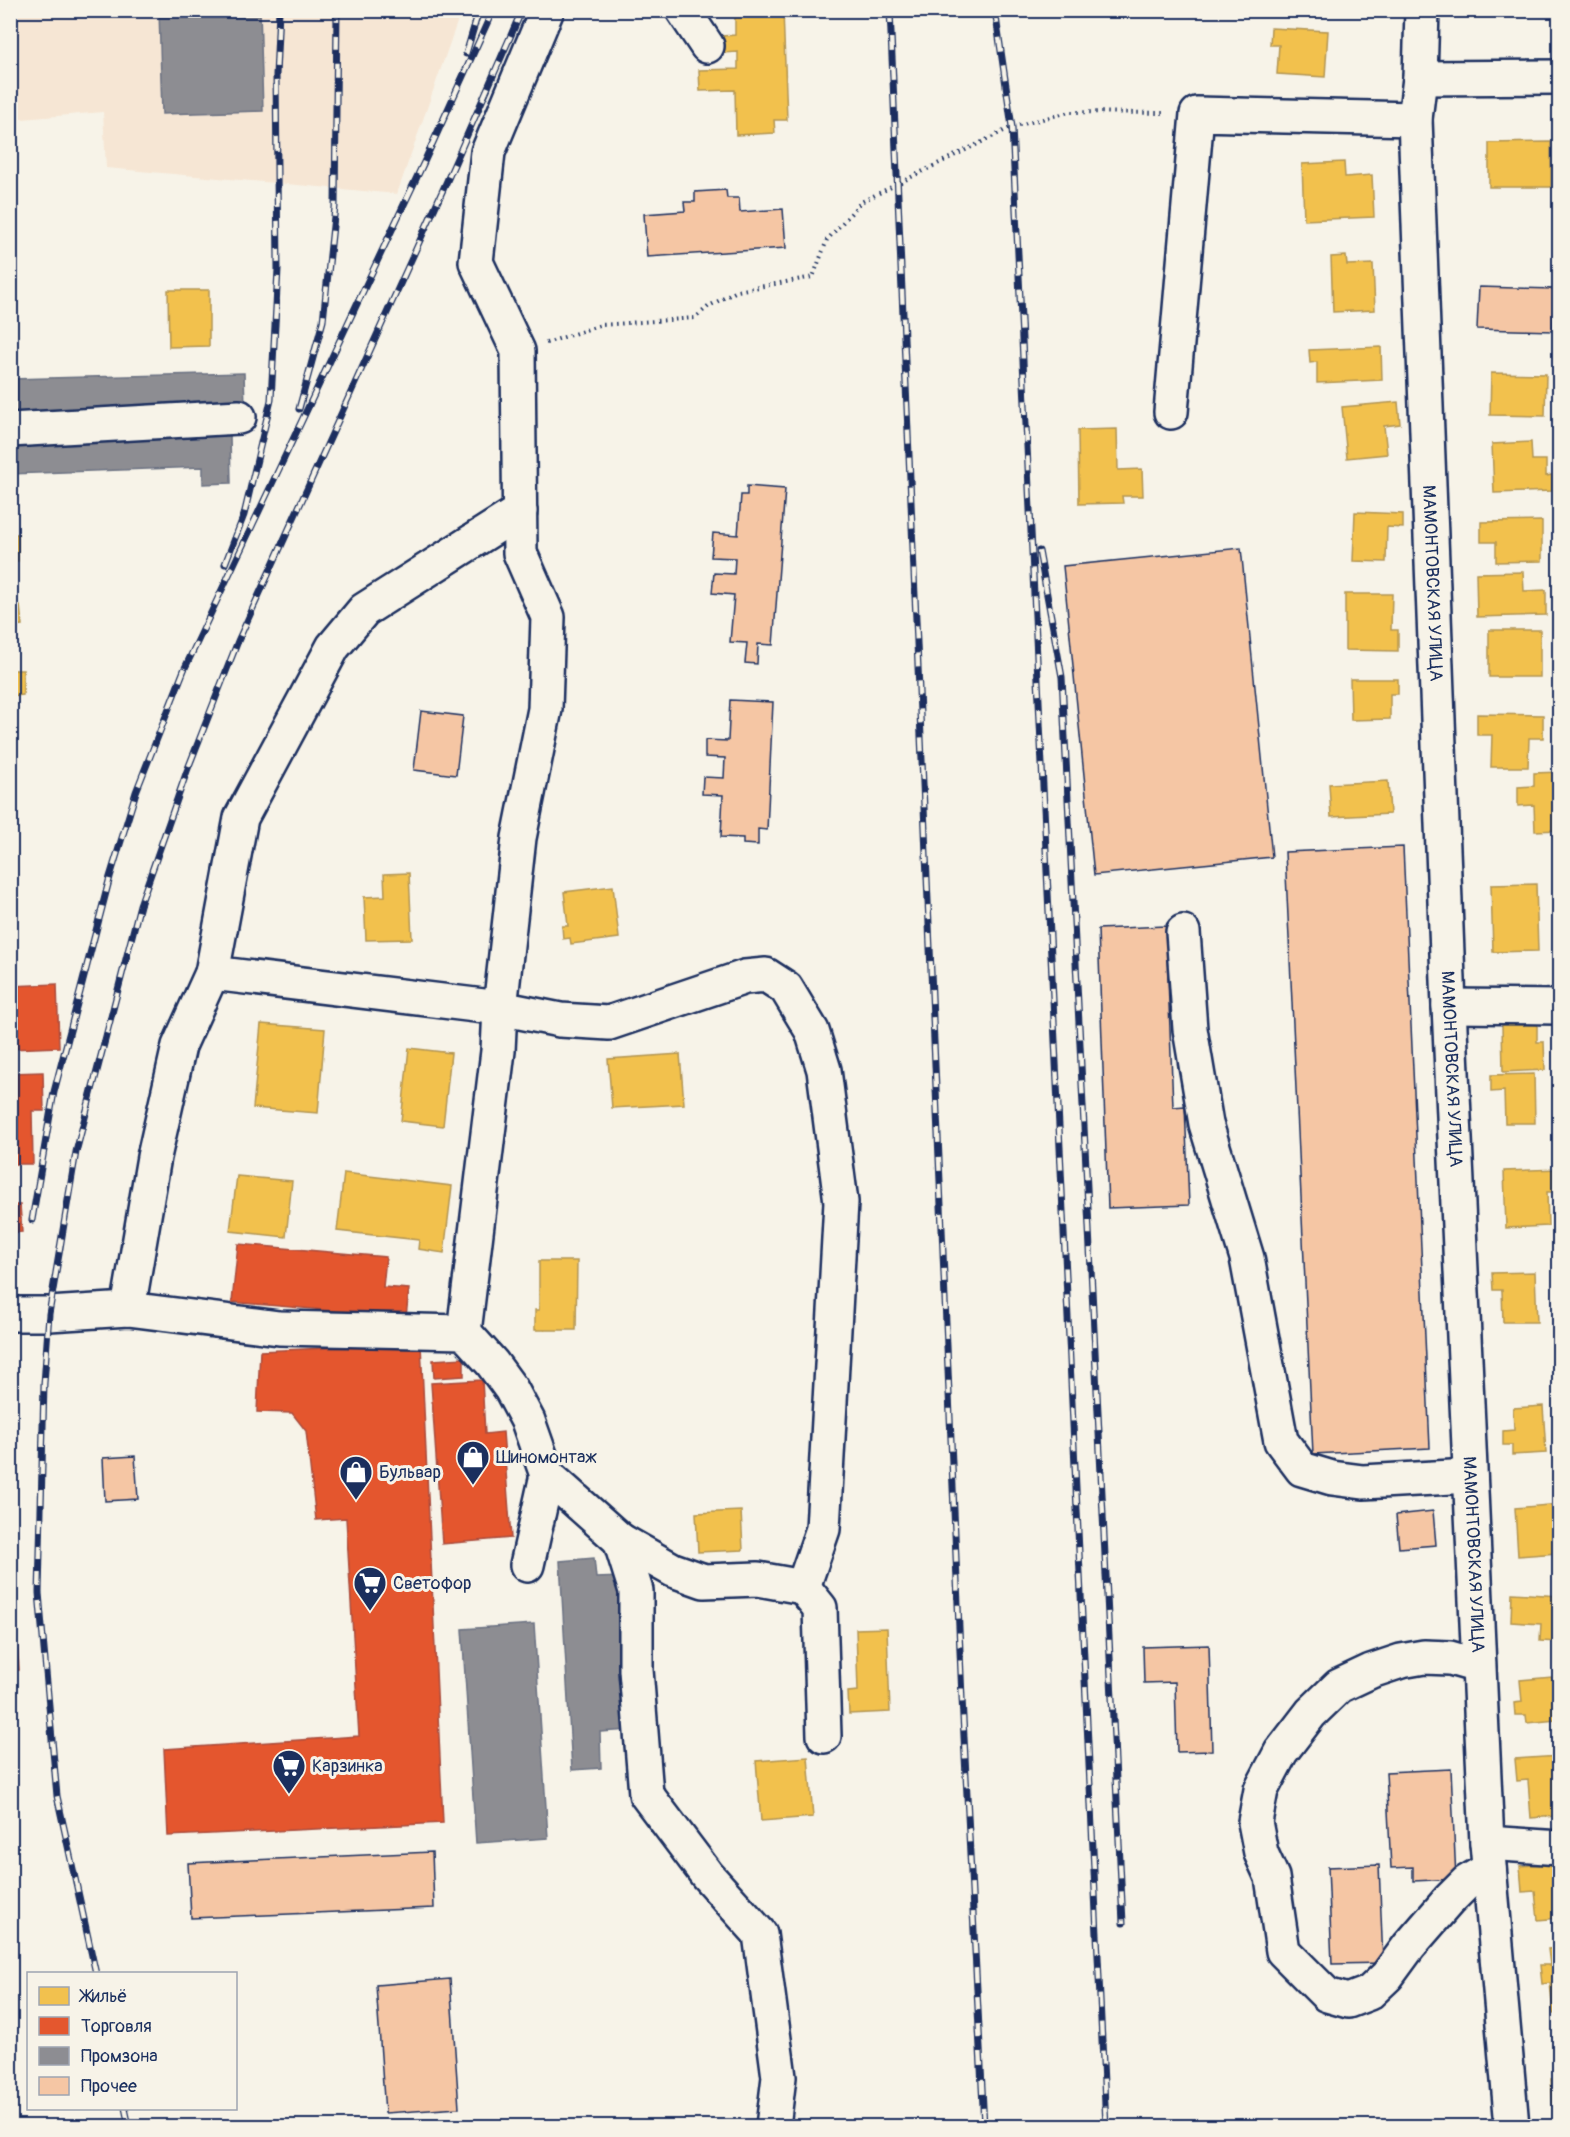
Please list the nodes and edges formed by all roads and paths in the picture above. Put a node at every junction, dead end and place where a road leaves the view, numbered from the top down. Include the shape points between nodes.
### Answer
1 (546, 10) edge
2 (683, 10) edge
3 (1422, 10) edge
4 (707, 46) dead end
5 (1560, 76) edge
6 (1420, 78) junction
7 (1197, 114) junction
8 (1415, 119) junction
9 (518, 351) junction
10 (1171, 412) dead end
11 (239, 417) dead end
12 (10, 430) edge
13 (520, 511) junction
14 (1183, 932) dead end
15 (212, 973) junction
16 (1449, 1006) junction
17 (1560, 1007) edge
18 (500, 1008) junction
19 (128, 1310) junction
20 (10, 1314) edge
21 (464, 1332) junction
22 (547, 1475) junction
23 (1470, 1476) junction
24 (620, 1540) junction
25 (526, 1565) dead end
26 (803, 1587) junction
27 (1479, 1666) junction
28 (824, 1736) dead end
29 (1560, 1848) edge
30 (1488, 1856) junction
31 (773, 2127) edge
32 (1512, 2127) edge

1 - 9 street via 488,152 476,262
2 - 4 street
3 - 6 street, МАМОНТОВСКАЯ УЛИЦА
5 - 6 street
6 - 8 street, МАМОНТОВСКАЯ УЛИЦА
7 - 8 street
7 - 9 path via 1069,112 1012,128 861,202 827,240 813,277 737,291 695,318 601,325
7 - 10 street
8 - 16 street, МАМОНТОВСКАЯ УЛИЦА
9 - 13 street
11 - 12 street
13 - 15 street via 364,610 333,647 241,818
13 - 18 street via 520,553 548,617 546,709 519,838
14 - 23 street via 1190,1029 1206,1124 1247,1258 1281,1441 1302,1468 1332,1478 1364,1482
15 - 18 street
15 - 19 street via 178,1046
16 - 17 street
16 - 23 street, МАМОНТОВСКАЯ УЛИЦА
18 - 21 street
18 - 26 street via 560,1020 609,1023 745,977 766,975 786,988 812,1031 824,1070 841,1202 823,1529
19 - 20 street
19 - 21 street via 279,1328
21 - 22 street via 512,1389
22 - 24 street
22 - 25 street
23 - 27 street, МАМОНТОВСКАЯ УЛИЦА
24 - 26 street via 673,1570 704,1581 758,1579
24 - 31 street via 636,1591 636,1670 646,1794 707,1875 760,1934 779,2077
26 - 28 street via 820,1608
27 - 30 street, МАМОНТОВСКАЯ УЛИЦА
27 - 30 street via 1450,1658 1424,1657 1371,1671 1339,1686 1311,1713 1281,1752 1261,1790 1255,1822 1261,1853 1272,1876 1283,1951 1327,1995 1348,2001 1368,1993 1387,1976
29 - 30 street
30 - 32 street, МАМОНТОВСКАЯ УЛИЦА

